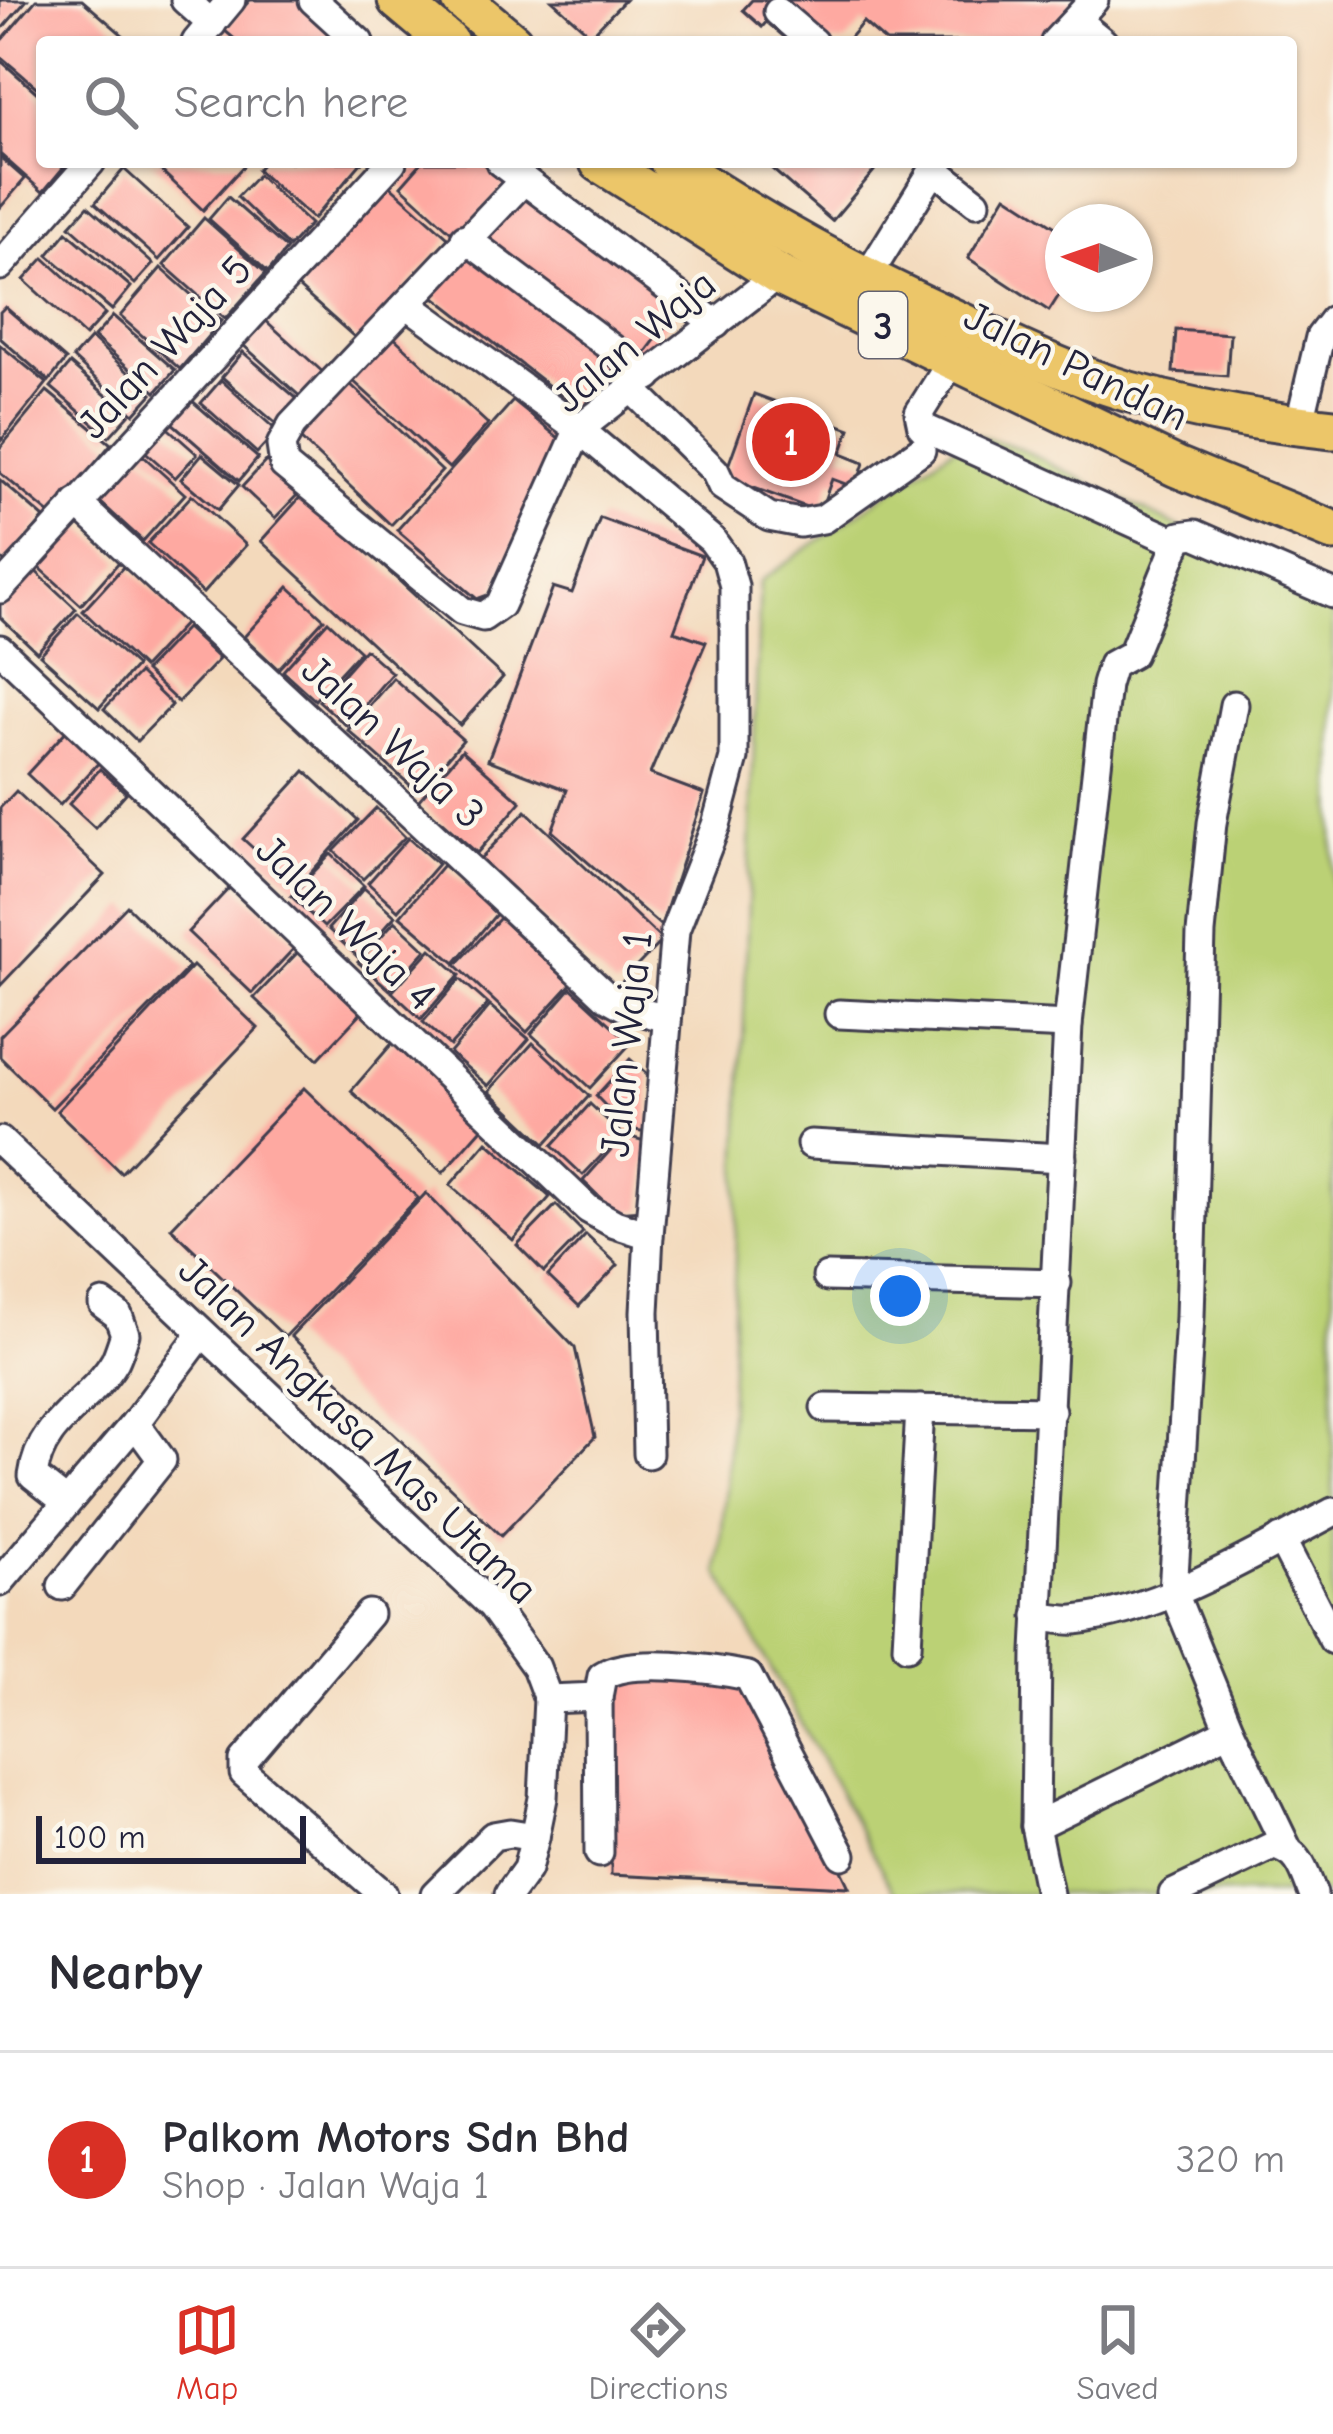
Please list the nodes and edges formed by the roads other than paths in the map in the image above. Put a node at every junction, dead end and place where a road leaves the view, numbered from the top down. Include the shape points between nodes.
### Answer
1 (185, 0) edge
2 (231, 0) edge
3 (313, 0) edge
4 (398, 0) edge
5 (462, 0) edge
6 (1086, 10) edge
7 (778, 12) dead end
8 (204, 33) edge
9 (352, 36) edge
10 (441, 36) edge
11 (505, 36) edge
12 (806, 36) edge
13 (1061, 36) edge
14 (86, 168) edge
15 (386, 168) edge
16 (507, 168) edge
17 (609, 168) edge
18 (679, 168) edge
19 (932, 168) edge
20 (937, 168) edge
21 (523, 181) junction
22 (976, 202) dead end
23 (465, 238) junction
24 (0, 266) edge
25 (778, 275) junction
26 (866, 279) junction
27 (407, 304) junction
28 (1333, 320) edge
29 (716, 324) junction
30 (953, 359) junction
31 (640, 381) junction
32 (1316, 428) edge
33 (579, 429) junction
34 (921, 450) dead end
35 (77, 503) junction
36 (1328, 527) edge
37 (1176, 542) junction
38 (0, 589) edge
39 (1333, 594) edge
40 (0, 649) edge
41 (1234, 705) dead end
42 (839, 1014) dead end
43 (667, 1018) junction
44 (1068, 1024) junction
45 (0, 1141) edge
46 (811, 1144) dead end
47 (1062, 1158) junction
48 (649, 1235) junction
49 (827, 1277) dead end
50 (1057, 1283) junction
51 (103, 1304) dead end
52 (202, 1333) junction
53 (825, 1408) dead end
54 (920, 1409) junction
55 (1051, 1411) junction
56 (134, 1423) junction
57 (647, 1454) dead end
58 (66, 1502) junction
59 (1333, 1512) edge
60 (1281, 1539) junction
61 (0, 1582) edge
62 (62, 1586) dead end
63 (1173, 1591) junction
64 (369, 1614) dead end
65 (1038, 1616) junction
66 (1333, 1640) edge
67 (908, 1646) dead end
68 (598, 1696) junction
69 (548, 1699) junction
70 (1230, 1730) junction
71 (1035, 1826) junction
72 (536, 1837) junction
73 (1287, 1848) junction
74 (599, 1853) dead end
75 (842, 1856) dead end
76 (383, 1894) edge
77 (435, 1894) edge
78 (509, 1894) edge
79 (1049, 1894) edge
80 (1173, 1894) edge
81 (1313, 1894) edge

1 - 8 street
2 - 8 street
3 - 9 street
4 - 10 highway
5 - 11 highway
6 - 13 street
7 - 12 street
14 - 24 street
15 - 35 street, Jalan Waja 5
16 - 21 street
17 - 25 highway, Jalan Pandan / 3
18 - 26 highway, Jalan Pandan / 3
19 - 26 street
20 - 22 street
21 - 23 street
21 - 29 street
23 - 27 street
23 - 31 street
25 - 29 street, Jalan Waja
25 - 30 highway, Jalan Pandan / 3
26 - 32 highway, Jalan Pandan / 3 via 1124,391
27 - 33 street, Jalan Waja 1
27 - 33 street, Jalan Waja via 280,445 284,465 462,611 483,617 500,605
28 - 32 street via 1307,377
29 - 31 street, Jalan Waja
30 - 36 highway, Jalan Pandan / 3 via 1177,467
30 - 37 street via 919,413 922,427
31 - 33 street, Jalan Waja
31 - 34 street via 722,486 769,517 823,518
33 - 43 street, Jalan Waja 1 via 712,540 734,586 734,758 675,930
35 - 38 street, Jalan Waja 5
35 - 43 street, Jalan Waja 3 via 607,997
37 - 39 street via 1195,534
37 - 44 street via 1132,654 1112,665 1106,686
40 - 48 street, Jalan Waja 4 via 588,1209
41 - 63 street via 1202,933
42 - 44 street
43 - 48 street, Jalan Waja 1
44 - 47 street
45 - 52 street, Jalan Angkasa Mas Utama
46 - 47 street
47 - 50 street
48 - 57 street, Jalan Waja 1
49 - 50 street
50 - 55 street
51 - 58 street via 125,1334 114,1363 36,1451 33,1476
52 - 56 street
52 - 69 street, Jalan Angkasa Mas Utama via 492,1606 536,1667
53 - 54 street
54 - 55 street
54 - 67 street
55 - 65 street
56 - 58 street
56 - 62 street via 162,1460
58 - 61 street
59 - 60 street
60 - 63 street
60 - 66 street
63 - 65 street via 1071,1621
63 - 70 street
64 - 76 street via 244,1761 244,1773
65 - 71 street
68 - 69 street
68 - 74 street
68 - 75 street via 609,1670 748,1676
69 - 72 street, Jalan Angkasa Mas Utama
70 - 71 street
70 - 73 street
71 - 79 street
72 - 77 street via 494,1836
72 - 78 street, Jalan Angkasa Mas Utama
73 - 80 street via 1273,1846
73 - 81 street

